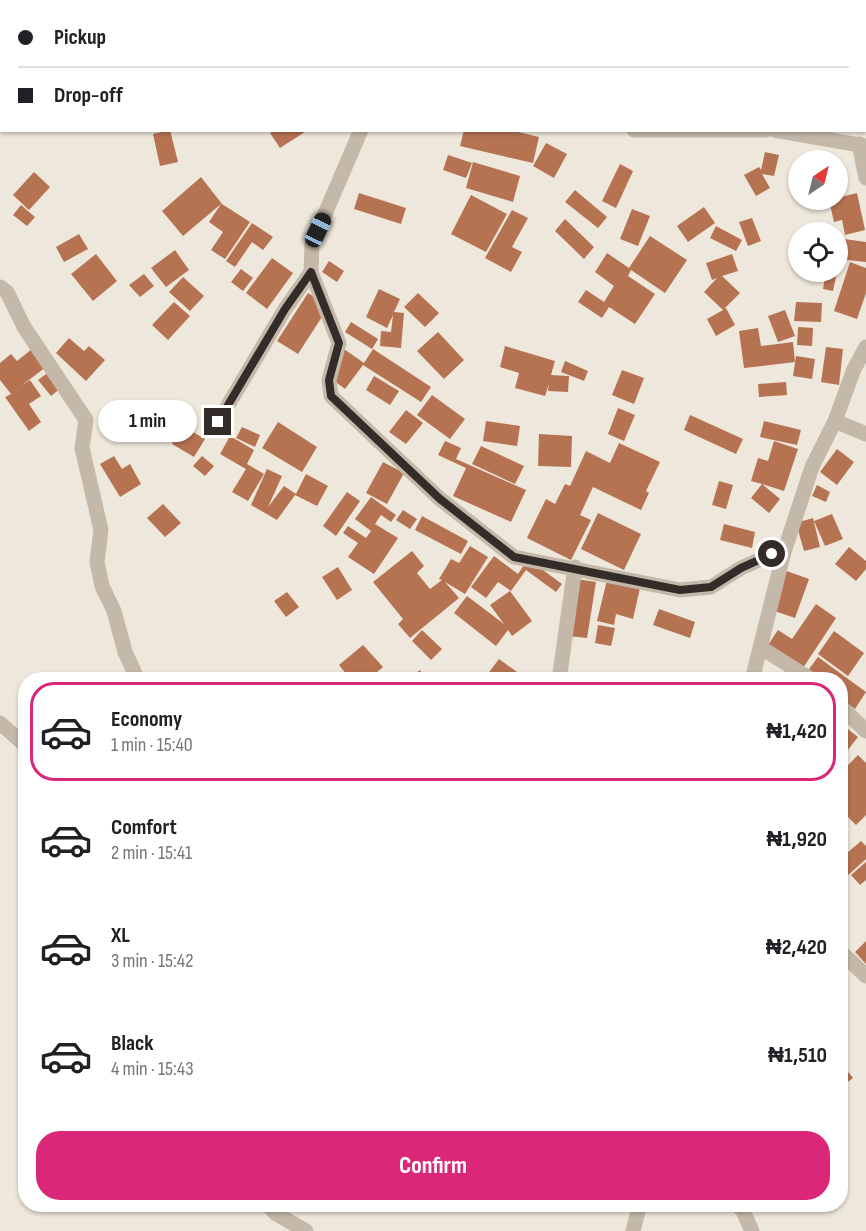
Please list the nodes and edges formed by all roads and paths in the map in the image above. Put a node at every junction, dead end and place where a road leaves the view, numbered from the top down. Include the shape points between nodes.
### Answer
1 (360, 132) edge
2 (786, 132) edge
3 (862, 145) edge
4 (866, 178) edge
5 (311, 272) junction
6 (0, 287) edge
7 (866, 347) edge
8 (835, 421) junction
9 (218, 422) dead end
10 (866, 434) edge
11 (784, 552) junction
12 (576, 567) junction
13 (760, 647) junction
14 (134, 672) edge
15 (560, 672) edge
16 (754, 672) edge
17 (799, 672) edge
18 (848, 714) edge
19 (0, 723) edge
20 (866, 731) edge
21 (18, 739) edge
22 (848, 959) edge
23 (866, 976) edge
24 (274, 1212) edge
25 (638, 1212) edge
26 (743, 1212) edge
27 (306, 1231) edge
28 (633, 1231) edge
29 (752, 1231) edge

1 - 5 street via 312,244
2 - 3 street
3 - 4 street
5 - 9 street
5 - 12 street via 339,343 329,380 331,396 440,499 514,557
6 - 14 street via 7,292 34,344 86,420 82,448 96,499 100,530 97,562
7 - 8 street
8 - 10 street
8 - 11 street via 812,467
11 - 12 street via 741,568 711,587 680,590
11 - 13 street
12 - 15 street
13 - 16 street
13 - 17 street
18 - 20 street
19 - 21 street
22 - 23 street
24 - 27 street
25 - 28 street
26 - 29 street

